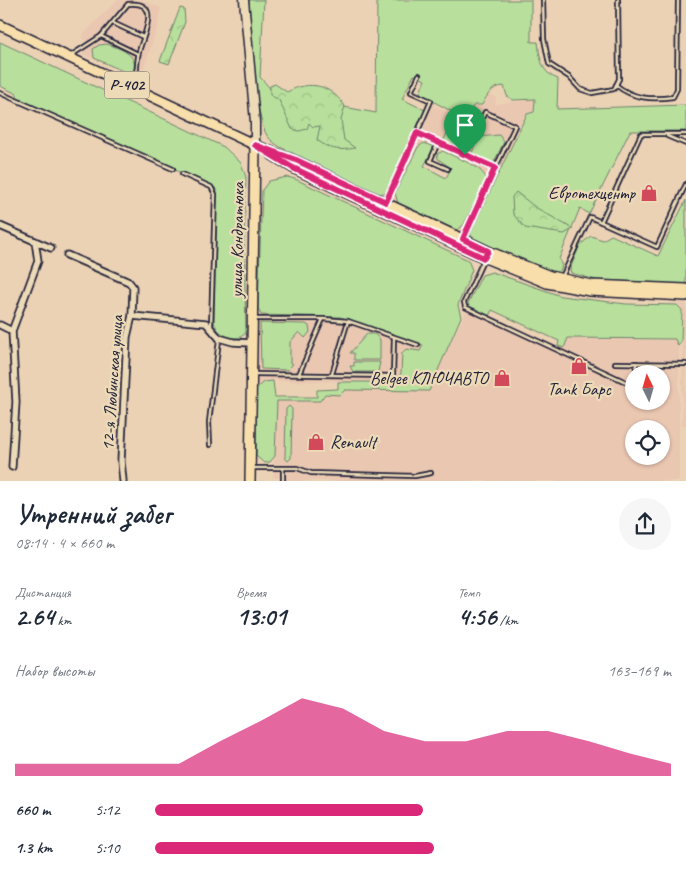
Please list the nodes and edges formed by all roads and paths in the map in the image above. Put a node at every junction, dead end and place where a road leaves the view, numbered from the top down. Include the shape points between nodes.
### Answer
1 (244, 0) edge
2 (543, 0) edge
3 (618, 0) edge
4 (678, 0) edge
5 (112, 22) junction
6 (0, 25) edge
7 (101, 36) junction
8 (143, 37) junction
9 (138, 54) junction
10 (69, 57) junction
11 (419, 75) dead end
12 (616, 85) junction
13 (136, 89) junction
14 (0, 93) edge
15 (417, 133) junction
16 (664, 134) junction
17 (686, 134) edge
18 (438, 143) junction
19 (686, 144) edge
20 (255, 145) junction
21 (465, 155) junction
22 (495, 168) junction
23 (173, 169) dead end
24 (448, 169) dead end
25 (182, 174) dead end
26 (686, 184) edge
27 (386, 202) junction
28 (601, 222) junction
29 (0, 226) edge
30 (463, 239) junction
31 (35, 241) junction
32 (51, 248) dead end
33 (486, 254) junction
34 (67, 255) dead end
35 (561, 279) junction
36 (686, 289) edge
37 (686, 296) edge
38 (132, 316) junction
39 (252, 319) junction
40 (323, 319) junction
41 (348, 321) junction
42 (0, 325) edge
43 (211, 326) junction
44 (12, 331) junction
45 (219, 338) junction
46 (394, 338) junction
47 (251, 343) junction
48 (418, 345) dead end
49 (615, 363) dead end
50 (636, 364) joint
51 (686, 364) edge
52 (251, 374) junction
53 (300, 374) junction
54 (332, 374) junction
55 (625, 382) edge
56 (210, 445) dead end
57 (12, 468) dead end
58 (250, 468) junction
59 (283, 468) junction
60 (431, 473) dead end
61 (122, 481) edge
62 (250, 481) edge
63 (283, 481) edge

1 - 20 street, улица Кондратюка
2 - 12 lane via 544,39 550,64 580,89 592,93 614,89
3 - 12 lane via 619,79
4 - 12 lane via 677,89 673,97 645,98 629,94
5 - 7 lane
5 - 8 lane
5 - 8 lane via 128,4 141,3 150,14
6 - 10 main road, Р-402
7 - 9 lane
7 - 10 lane
8 - 9 lane
9 - 13 lane
10 - 13 main road, Р-402
11 - 15 lane via 411,92 431,102
13 - 20 main road, Р-402
14 - 23 lane
15 - 18 lane
15 - 27 lane
16 - 17 lane
16 - 19 lane
16 - 28 lane via 641,134
18 - 21 lane
18 - 24 lane via 430,161
20 - 27 main road via 296,160
20 - 33 main road via 293,168
20 - 39 main road, улица Кондратюка
21 - 22 lane
21 - 22 lane via 485,112 515,126
22 - 30 lane
25 - 43 lane via 211,188 215,194
26 - 28 lane via 657,248
27 - 30 main road
28 - 35 lane via 590,217
29 - 31 street
30 - 33 main road
31 - 32 street
31 - 44 street via 38,261
33 - 35 main road
33 - 37 main road via 538,280 574,288 617,294
33 - 55 lane via 464,306
34 - 38 street, 12-я Любинская улица via 129,282 133,287
35 - 36 main road via 618,287
38 - 43 street via 176,319
38 - 61 street, 12-я Любинская улица via 127,337
39 - 40 lane
39 - 47 main road, улица Кондратюка
40 - 41 lane
40 - 53 lane
41 - 46 lane
41 - 54 lane
42 - 44 street
43 - 45 street
44 - 57 street via 16,402
45 - 47 street
45 - 56 lane
46 - 48 lane
46 - 54 lane via 393,376
47 - 52 main road, улица Кондратюка
49 - 50 lane
50 - 51 lane
52 - 53 lane
52 - 58 main road, улица Кондратюка
53 - 54 lane
58 - 59 lane
58 - 62 main road, улица Кондратюка
59 - 60 lane via 311,473 414,476
59 - 63 lane

